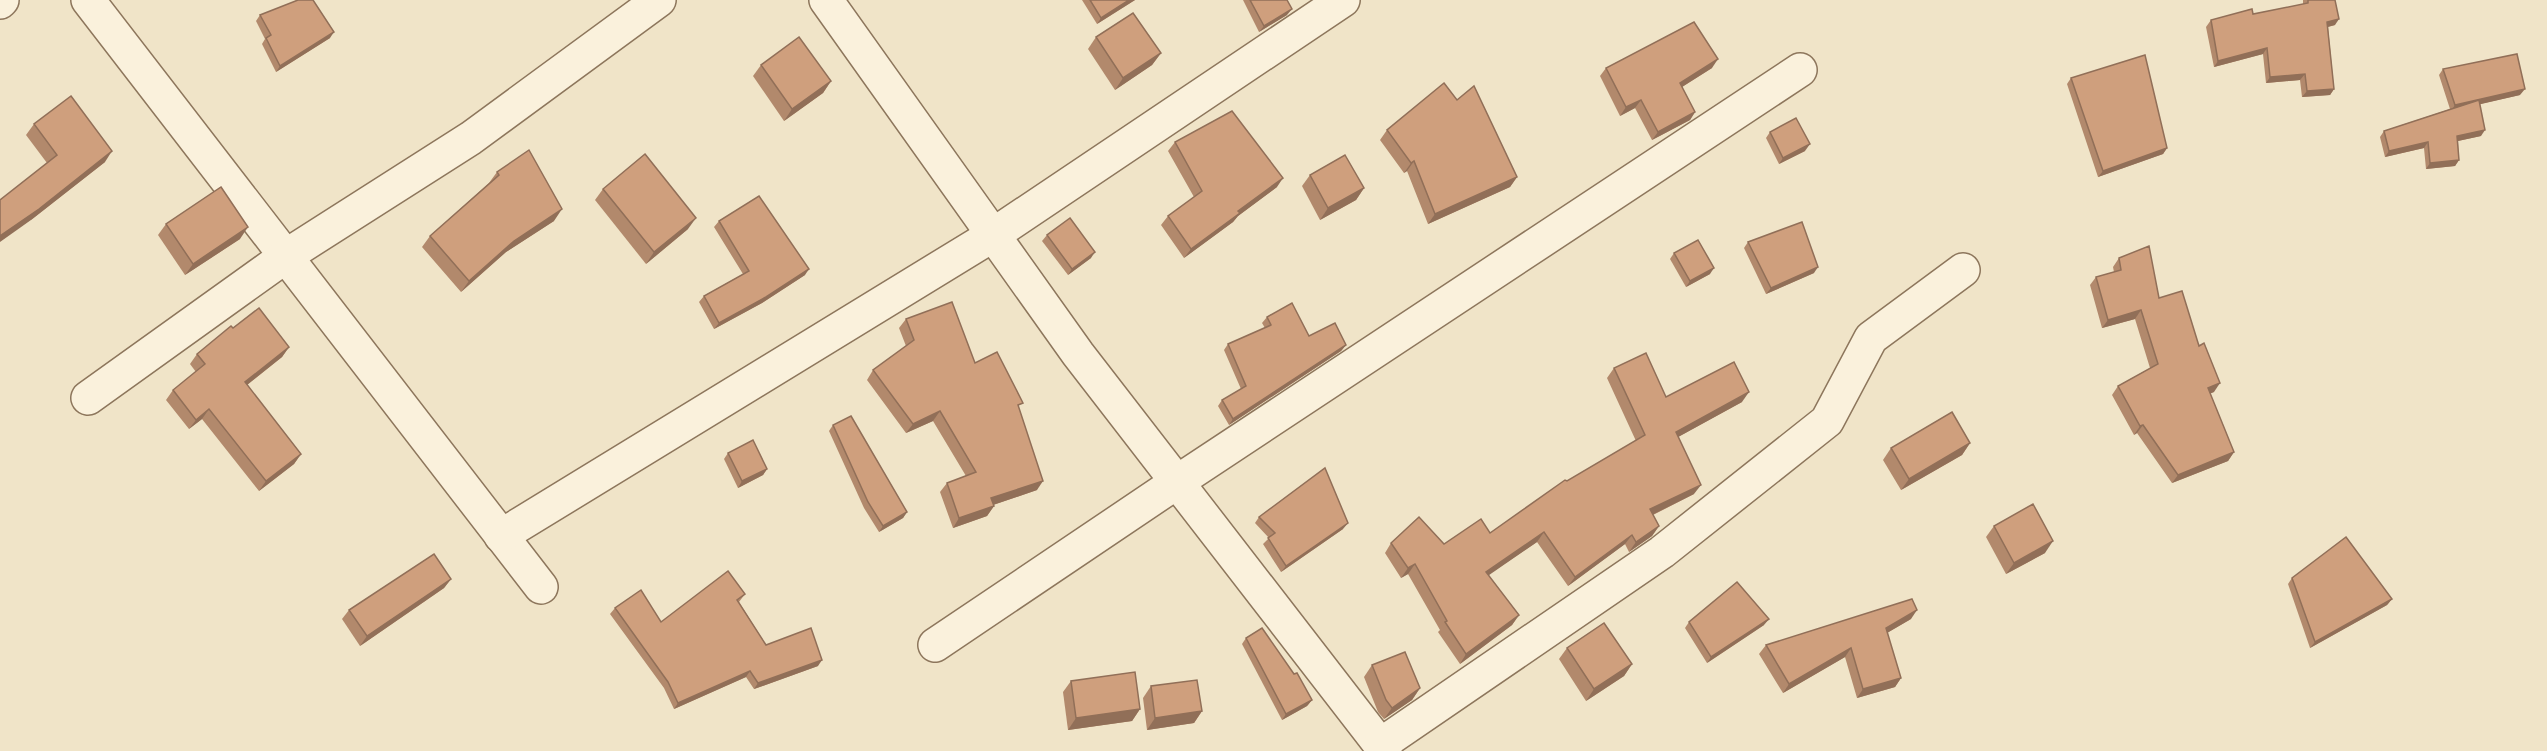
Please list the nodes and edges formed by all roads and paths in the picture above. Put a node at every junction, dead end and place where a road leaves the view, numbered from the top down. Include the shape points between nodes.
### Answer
1 (88, 0) edge
2 (659, 0) edge
3 (826, 0) edge
4 (1343, 0) edge
5 (1800, 70) dead end
6 (993, 234) junction
7 (286, 256) junction
8 (1963, 270) dead end
9 (87, 398) dead end
10 (1178, 482) junction
11 (501, 536) junction
12 (541, 587) dead end
13 (935, 645) dead end
14 (1383, 748) edge

1 - 7 street
2 - 7 street via 471,138
3 - 6 street
4 - 6 street
5 - 10 street
6 - 10 street via 1078,354
6 - 11 street
7 - 9 street
7 - 11 street
8 - 14 street via 1871,338 1827,421 1662,552
10 - 13 street
10 - 14 street
11 - 12 street

